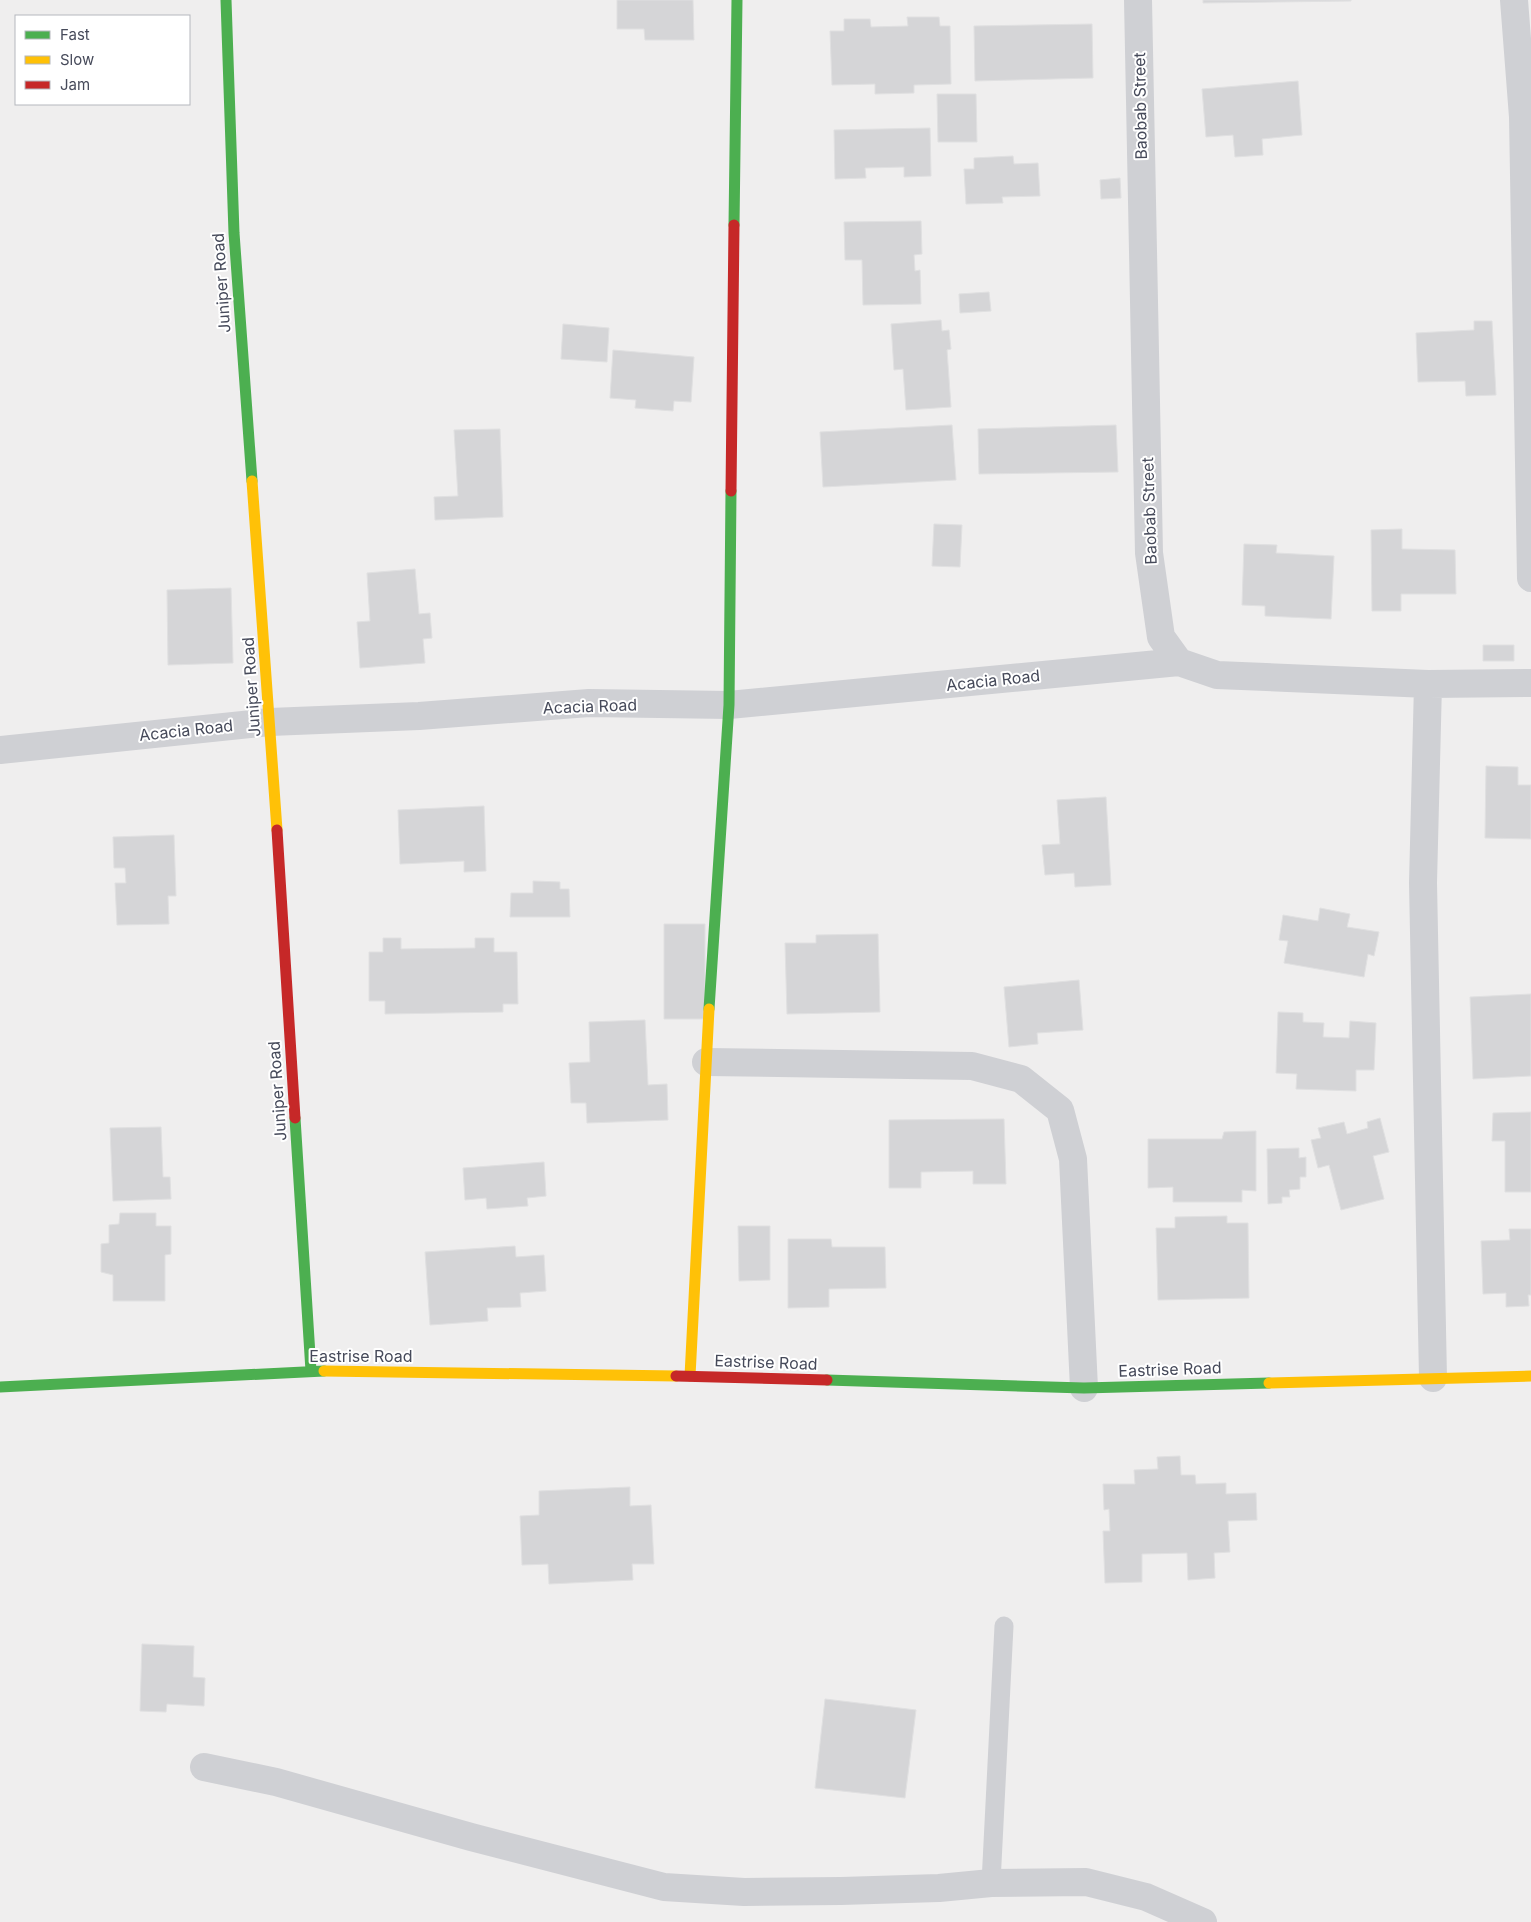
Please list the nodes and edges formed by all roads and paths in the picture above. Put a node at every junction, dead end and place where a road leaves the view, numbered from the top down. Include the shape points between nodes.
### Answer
1 (226, 0) edge
2 (737, 0) edge
3 (1138, 0) edge
4 (1514, 0) edge
5 (1527, 117) edge
6 (1531, 578) edge
7 (1179, 662) junction
8 (1531, 683) edge
9 (1428, 684) junction
10 (729, 705) junction
11 (270, 722) junction
12 (0, 750) edge
13 (706, 1062) junction
14 (311, 1371) junction
15 (690, 1376) junction
16 (1531, 1376) edge
17 (1433, 1378) junction
18 (0, 1387) edge
19 (1084, 1388) junction
20 (1004, 1626) dead end
21 (204, 1768) dead end
22 (991, 1883) junction
23 (1203, 1922) edge

1 - 11 street, Juniper Road via 234,233
2 - 10 street
3 - 7 street, Baobab Street via 1149,553 1162,637
4 - 5 street
5 - 6 street
7 - 9 street via 1216,675
7 - 10 street, Acacia Road
8 - 9 street
9 - 17 street via 1423,882
10 - 11 street, Acacia Road via 589,703 419,716
10 - 13 street
11 - 12 street, Acacia Road
11 - 14 street, Juniper Road
13 - 15 street
13 - 19 street via 972,1066 1021,1079 1060,1110 1073,1158
14 - 15 street, Eastrise Road
14 - 18 street, Eastrise Road
15 - 19 street, Eastrise Road
16 - 17 street, Eastrise Road
17 - 19 street, Eastrise Road
20 - 22 lane
21 - 22 street via 276,1782 664,1887 744,1892 831,1891
22 - 23 street via 1086,1882 1146,1897

